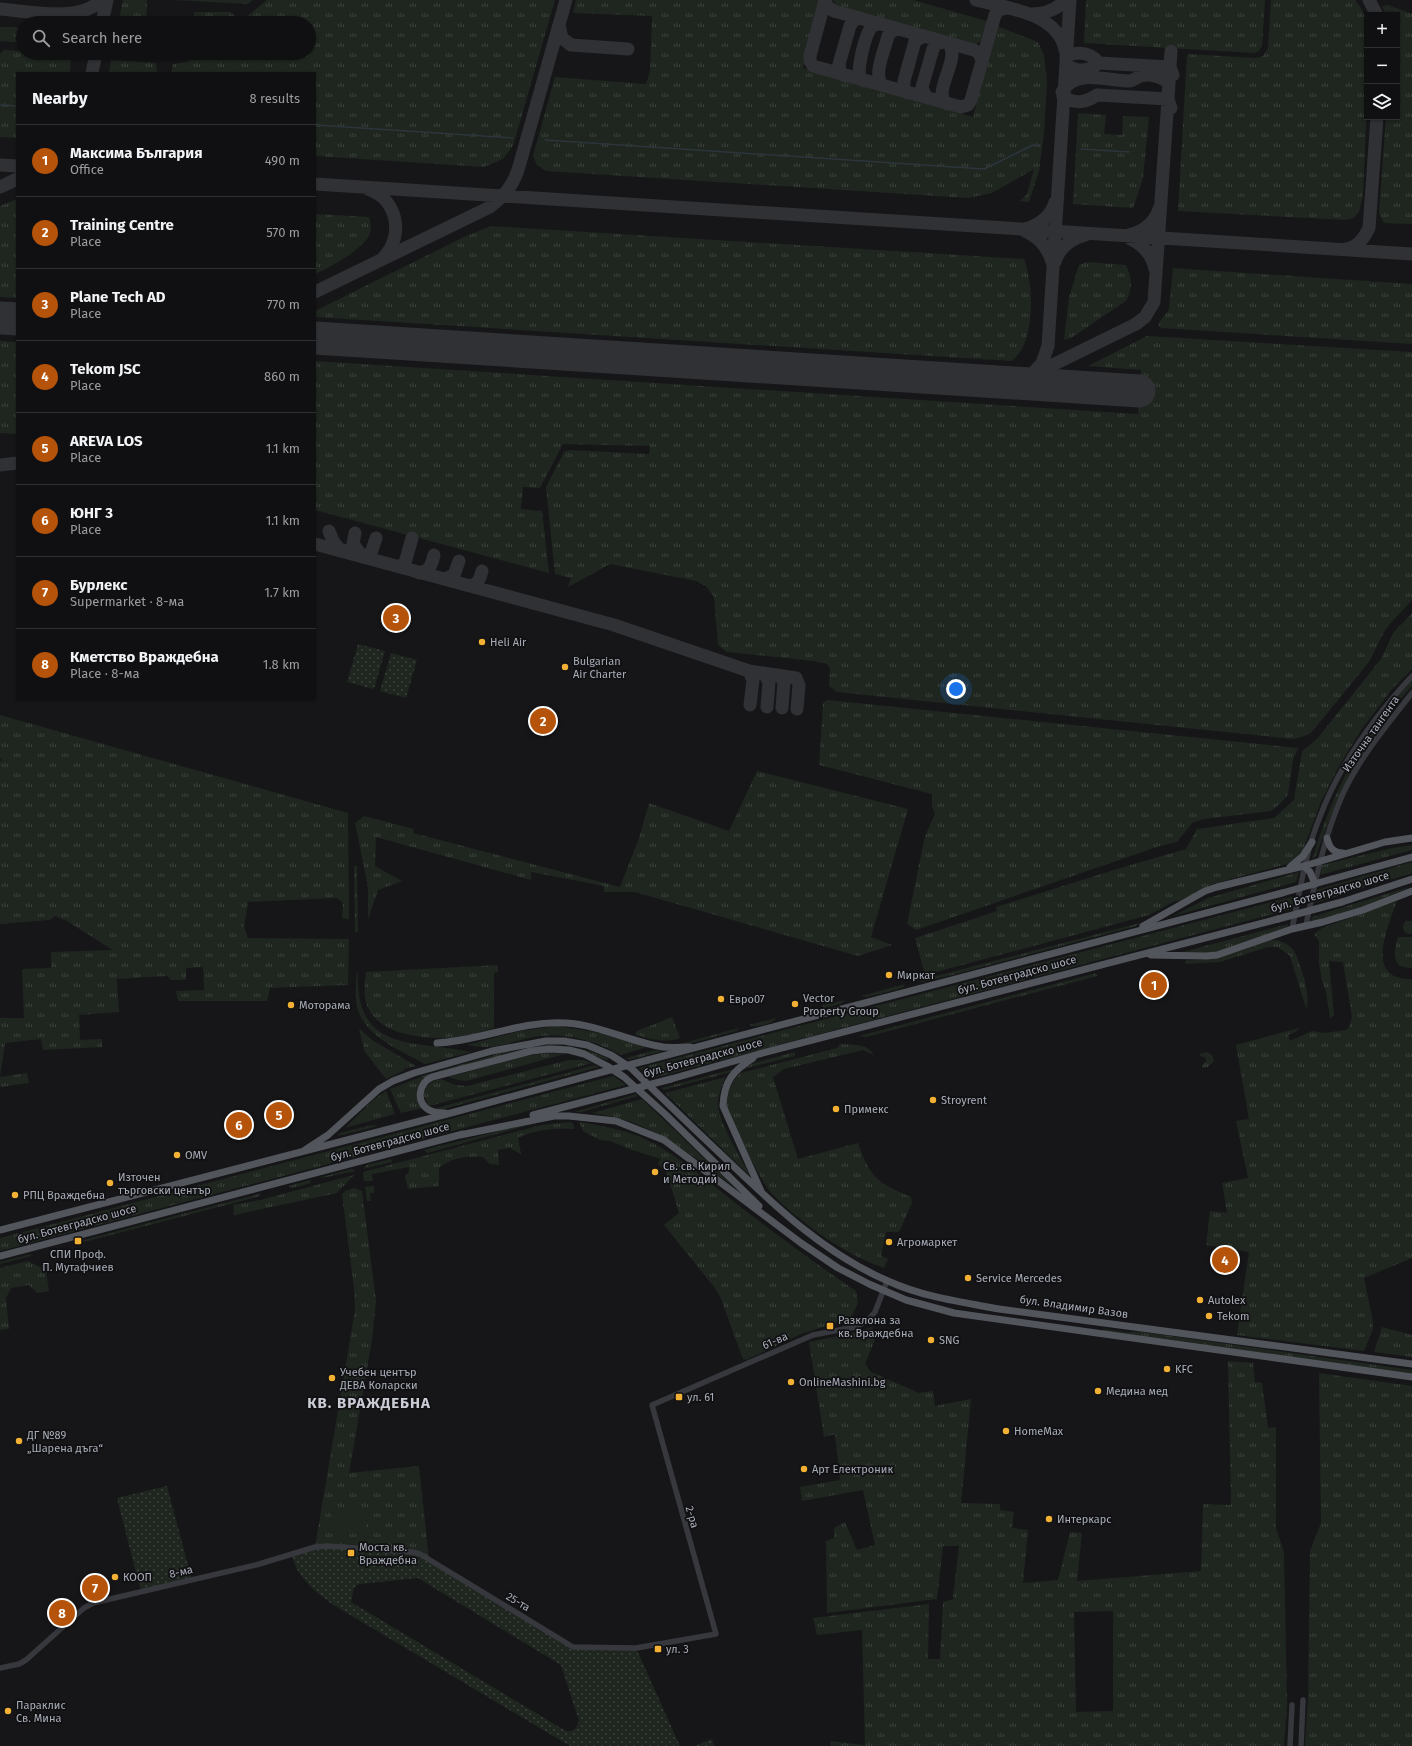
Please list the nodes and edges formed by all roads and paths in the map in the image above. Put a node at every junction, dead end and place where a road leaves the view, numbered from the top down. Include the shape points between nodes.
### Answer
1 (1412, 676) edge
2 (1412, 693) edge
3 (1327, 838) junction
4 (1412, 838) edge
5 (1312, 842) junction
6 (1346, 852) junction
7 (1412, 857) edge
8 (1321, 861) junction
9 (1304, 866) junction
10 (1285, 870) junction
11 (1412, 879) edge
12 (1315, 884) junction
13 (1412, 891) edge
14 (1306, 925) junction
15 (1292, 929) junction
16 (1128, 934) junction
17 (1119, 960) junction
18 (437, 1043) dead end
19 (702, 1047) junction
20 (758, 1054) junction
21 (451, 1113) junction
22 (460, 1135) junction
23 (305, 1150) junction
24 (763, 1195) junction
25 (778, 1224) junction
26 (0, 1230) edge
27 (0, 1256) edge
28 (887, 1281) junction
29 (883, 1290) junction
30 (1412, 1364) edge
31 (1412, 1377) edge
32 (652, 1405) joint
33 (315, 1547) joint
34 (716, 1634) joint
35 (0, 1668) edge
36 (1303, 1700) dead end
37 (1292, 1705) dead end
38 (1290, 1746) edge
39 (1301, 1746) edge

1 - 5 street, Източна тангента via 1385,706 1352,751 1327,800
2 - 3 street, Източна тангента via 1361,761 1342,796
3 - 6 main road via 1332,850 1337,853
3 - 8 street, Източна тангента
4 - 6 main road
5 - 9 street, Източна тангента
5 - 10 main road via 1300,859
6 - 8 main road
7 - 16 main road, бул. Ботевградско шосе, bridge
8 - 9 main road
8 - 12 street, Източна тангента
9 - 10 main road
9 - 12 main road
9 - 15 street, Източна тангента
10 - 16 main road via 1205,891
11 - 17 main road, бул. Ботевградско шосе, bridge via 1342,902
12 - 14 street, Източна тангента
13 - 14 main road via 1363,910
14 - 15 main road
15 - 17 main road via 1217,955 1157,954
16 - 19 main road, бул. Ботевградско шосе
17 - 20 main road, бул. Ботевградско шосе
18 - 19 main road via 465,1040 519,1027 566,1023 591,1026 663,1047
19 - 21 main road, бул. Ботевградско шосе, bridge
20 - 22 main road, бул. Ботевградско шосе, bridge
20 - 24 main road via 740,1067 729,1080 723,1093 722,1106
21 - 23 main road, бул. Ботевградско шосе
21 - 25 main road via 431,1111 424,1105 420,1094 427,1080 532,1051 569,1050 596,1060 624,1077
22 - 25 main road via 554,1116 616,1121 664,1140
22 - 27 main road, бул. Ботевградско шосе
23 - 24 main road, бул. Владимир Вазов via 328,1135 379,1089 414,1072 492,1051 546,1041 587,1045 611,1055 631,1068
23 - 26 main road, бул. Ботевградско шосе
24 - 28 main road, бул. Владимир Вазов via 797,1225 842,1257
25 - 29 main road, бул. Владимир Вазов via 838,1268
28 - 29 street, 61-ва
28 - 30 main road, бул. Владимир Вазов via 938,1298 999,1309
29 - 31 main road, бул. Владимир Вазов via 906,1300 962,1315
29 - 32 street, 61-ва via 875,1312 867,1321 855,1327 813,1336
32 - 34 street, 2-ра
33 - 34 street, 25-та via 420,1554 573,1647 636,1648
33 - 35 street, 8-ма via 256,1565 93,1603 84,1608 26,1660
36 - 39 street
37 - 38 street

